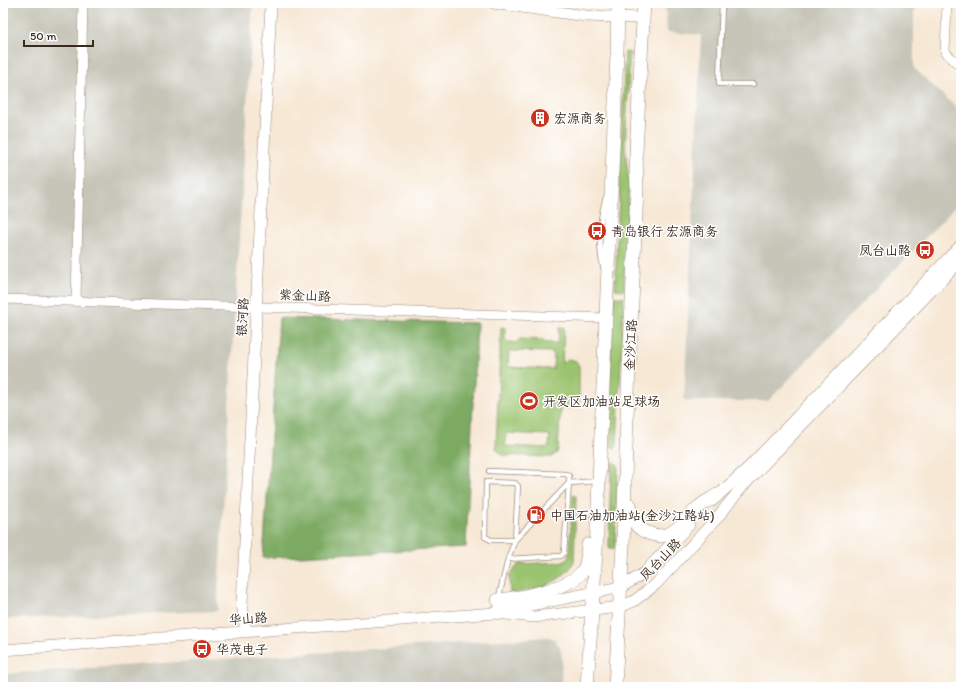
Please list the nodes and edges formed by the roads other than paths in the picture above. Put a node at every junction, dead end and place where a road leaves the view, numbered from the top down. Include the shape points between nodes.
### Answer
1 (83, 3) edge
2 (271, 3) edge
3 (493, 3) edge
4 (618, 3) edge
5 (644, 3) edge
6 (722, 3) edge
7 (947, 3) edge
8 (521, 5) edge
9 (618, 18) junction
10 (642, 18) junction
11 (961, 67) edge
12 (753, 84) dead end
13 (961, 245) edge
14 (961, 260) edge
15 (3, 299) edge
16 (76, 301) junction
17 (256, 306) junction
18 (606, 318) junction
19 (627, 463) junction
20 (489, 471) dead end
21 (599, 480) junction
22 (569, 483) junction
23 (717, 495) junction
24 (515, 540) junction
25 (508, 559) junction
26 (621, 587) junction
27 (592, 593) junction
28 (497, 607) junction
29 (620, 607) junction
30 (591, 610) junction
31 (246, 632) junction
32 (3, 650) edge
33 (587, 687) edge
34 (615, 687) edge

1 - 16 street
2 - 17 street, 银河路
3 - 8 street
4 - 9 main road, 金沙江路
5 - 10 main road, 金沙江路
6 - 12 lane via 719,84
7 - 11 street via 946,52
8 - 9 street via 586,16
9 - 10 street
9 - 18 main road, 金沙江路
10 - 19 main road, 金沙江路
13 - 23 street, 凤台山路 via 749,467
14 - 29 street, 凤台山路 via 742,487 656,584 642,596
15 - 16 street, 紫金山路
16 - 17 street, 紫金山路
17 - 18 street, 紫金山路
17 - 31 street, 银河路 via 242,604
18 - 21 main road, 金沙江路
19 - 23 main road via 633,520 637,527 652,535 660,536 675,532 698,507
19 - 26 main road, 金沙江路
20 - 22 lane via 566,474 569,476
21 - 22 lane
21 - 27 main road, 金沙江路
21 - 28 main road via 590,513 587,560 580,574 559,587 523,596
22 - 24 lane
22 - 25 lane via 564,553 561,556
23 - 26 street, 凤台山路 via 644,574
24 - 24 lane via 518,486 515,483 486,482 485,537 491,540
24 - 25 lane
25 - 28 lane
26 - 27 street, 凤台山路
26 - 29 main road, 金沙江路
27 - 28 street, 凤台山路 via 522,606
27 - 30 main road, 金沙江路
28 - 30 street via 534,616
28 - 31 street, 华山路
29 - 30 street
29 - 34 main road, 金沙江路
30 - 33 main road, 金沙江路
31 - 32 street, 华山路

